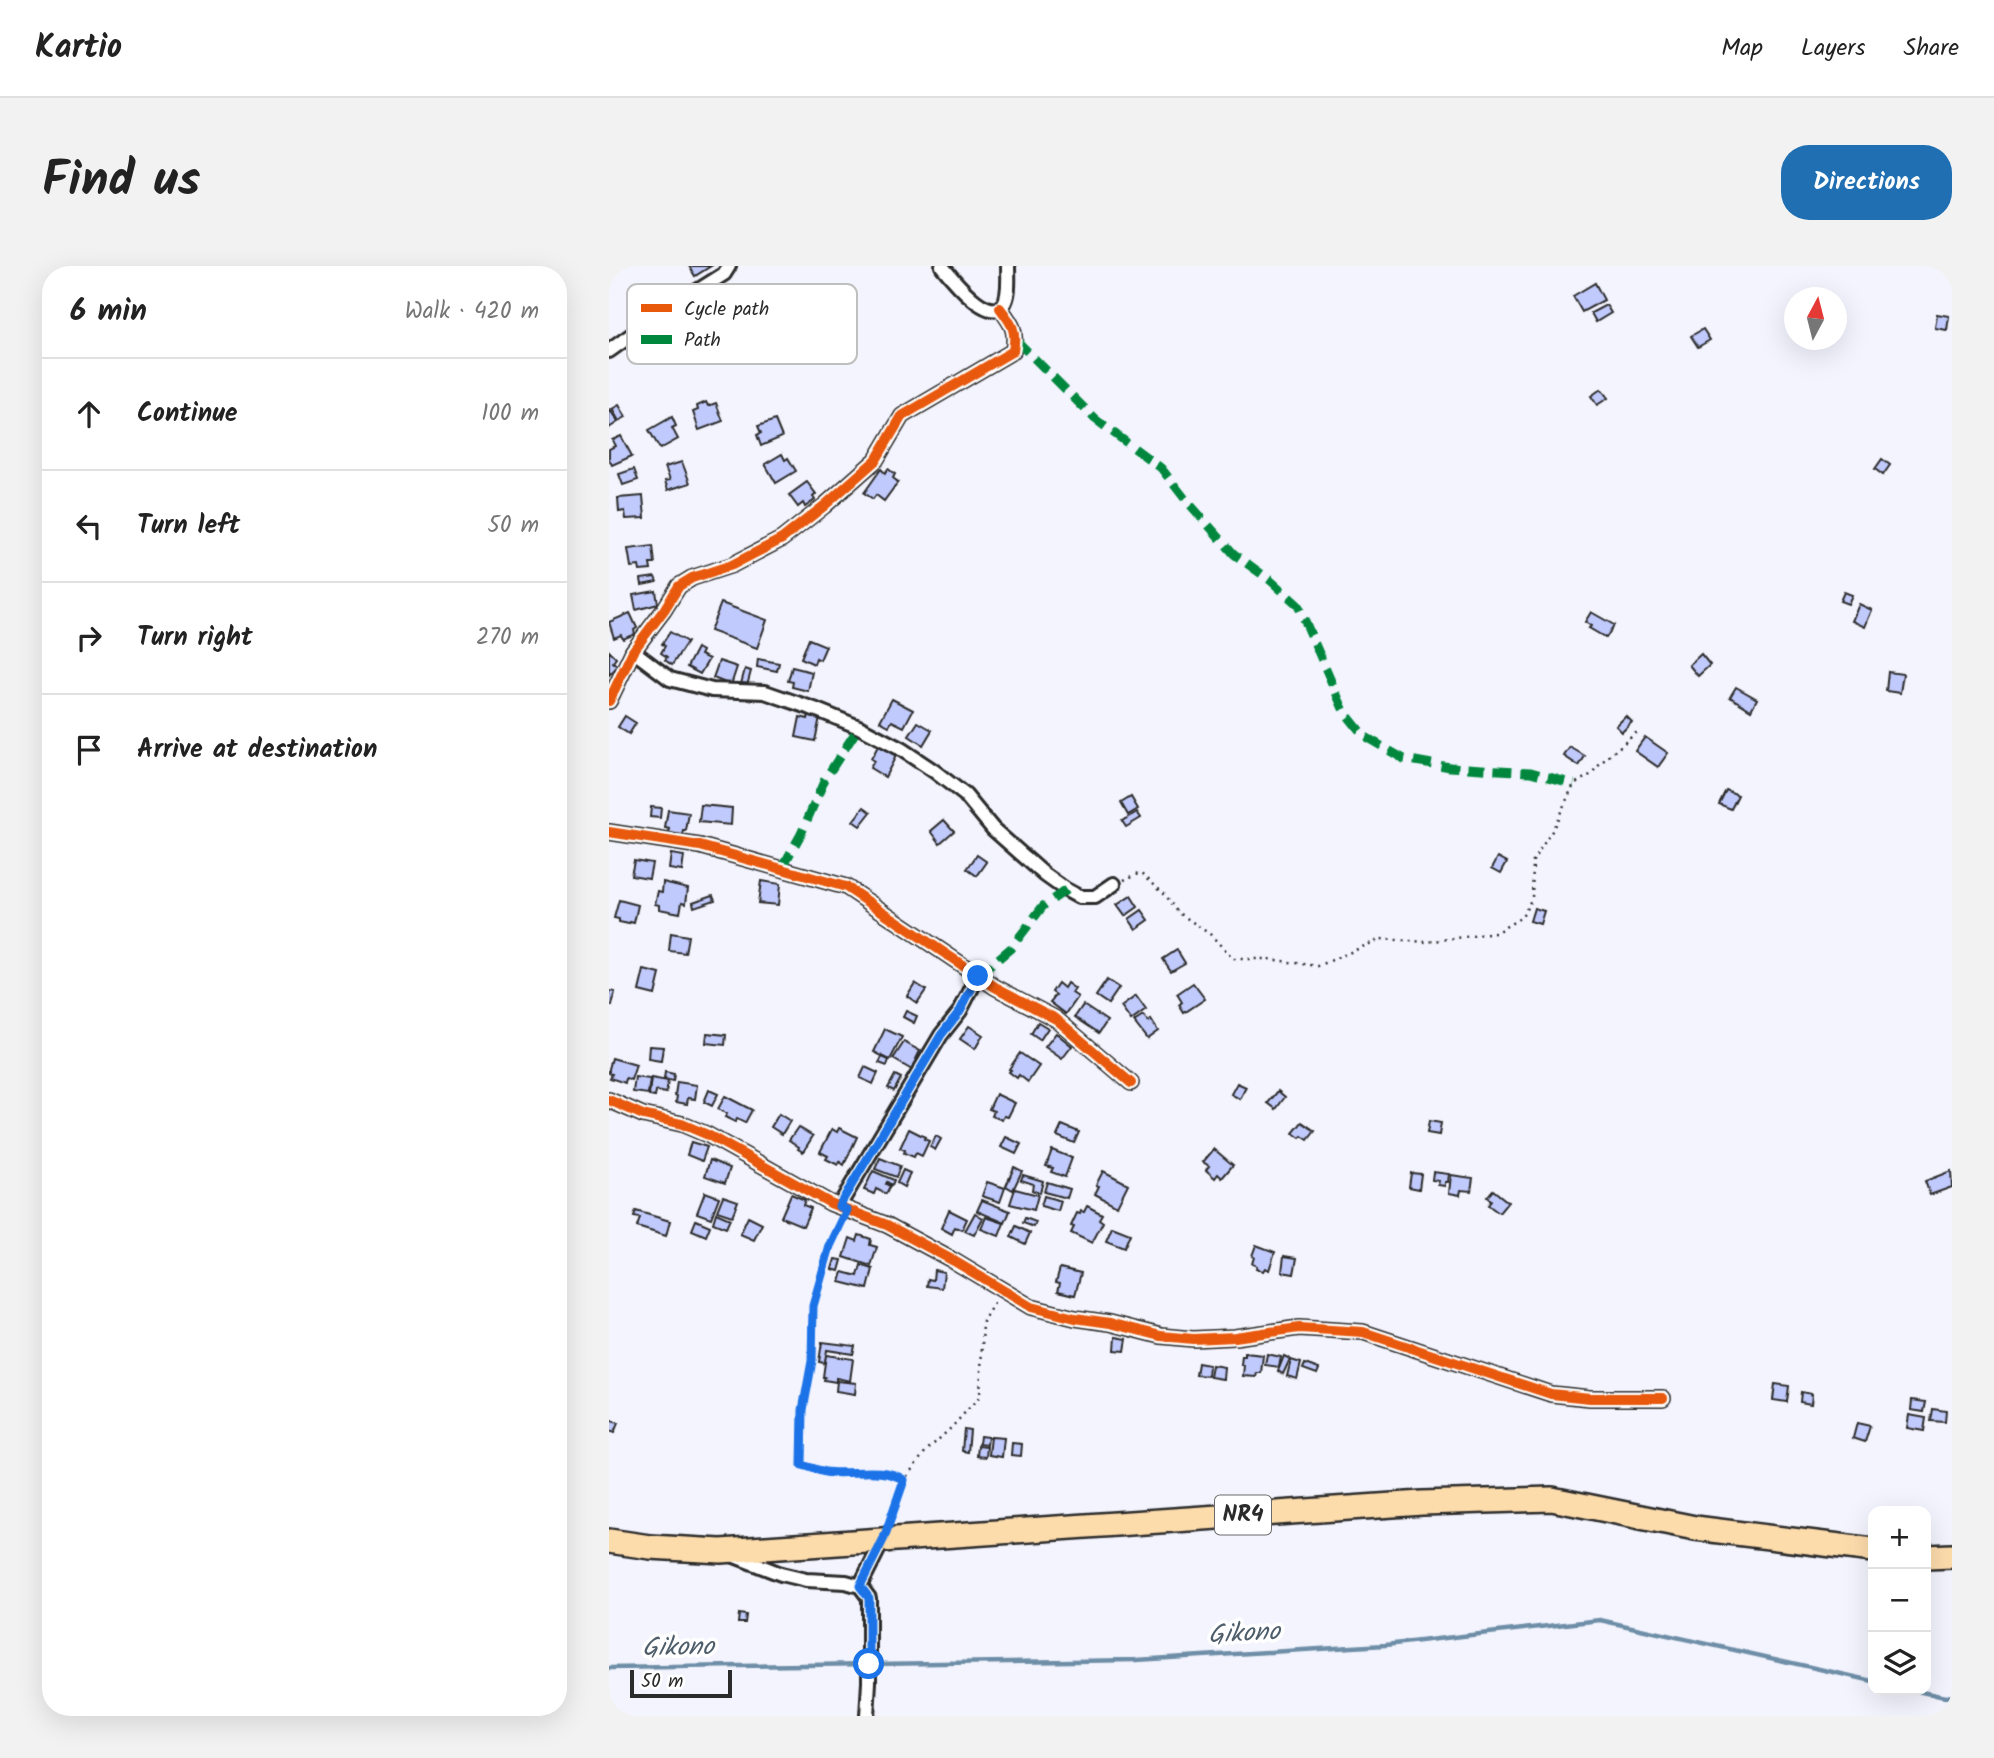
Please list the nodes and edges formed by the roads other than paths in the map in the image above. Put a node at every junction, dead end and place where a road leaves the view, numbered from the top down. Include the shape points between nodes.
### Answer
1 (729, 266) edge
2 (942, 266) edge
3 (1008, 266) edge
4 (708, 284) edge
5 (1000, 308) junction
6 (627, 338) edge
7 (609, 351) edge
8 (633, 651) junction
9 (609, 701) edge
10 (609, 832) edge
11 (1114, 884) road end
12 (978, 976) junction
13 (1131, 1083) dead end
14 (609, 1100) edge
15 (843, 1208) junction
16 (1663, 1398) dead end
17 (884, 1538) junction
18 (609, 1541) edge
19 (1868, 1549) edge
20 (722, 1550) junction
21 (1952, 1556) edge
22 (1931, 1557) edge
23 (860, 1586) junction
24 (867, 1716) edge

1 - 4 street
2 - 5 street via 986,309
3 - 5 street via 1007,292
5 - 8 street via 1013,326 1013,351 902,416 876,460 782,539 679,586
6 - 7 street
8 - 9 street
8 - 11 street via 670,679 712,690 765,692 859,727 901,749 965,795 993,830 1066,890 1079,897 1094,897
10 - 12 street via 700,846 846,887
12 - 13 street via 1056,1019
12 - 15 street
14 - 15 street via 708,1135
15 - 16 street via 887,1225 1031,1307 1075,1318 1193,1339 1299,1328 1363,1332 1551,1394
17 - 19 highway, NR4 via 1422,1503 1552,1499 1695,1528
17 - 20 highway, NR4
17 - 23 street
18 - 20 highway, NR4
20 - 23 street via 781,1574
21 - 22 highway
23 - 24 street via 869,1598

